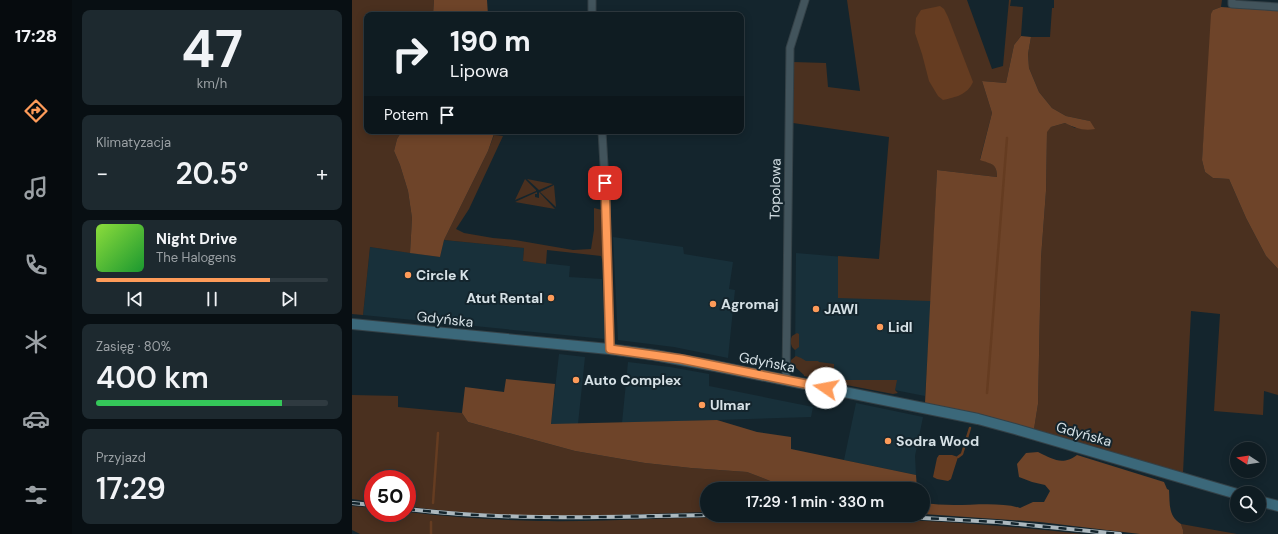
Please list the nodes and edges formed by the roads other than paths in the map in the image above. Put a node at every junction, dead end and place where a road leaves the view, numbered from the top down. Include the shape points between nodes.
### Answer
1 (592, 0) edge
2 (805, 0) edge
3 (1232, 0) edge
4 (1278, 7) edge
5 (592, 12) edge
6 (602, 134) edge
7 (352, 324) edge
8 (610, 349) junction
9 (786, 380) junction
10 (1230, 492) edge
11 (1266, 503) edge
12 (1278, 506) edge

1 - 5 street
2 - 9 street, Topolowa via 790,48
3 - 4 street via 1232,4
6 - 8 street
7 - 8 main road, Gdyńska
8 - 9 main road, Gdyńska via 681,359
9 - 10 main road, Gdyńska via 1001,425
11 - 12 main road

